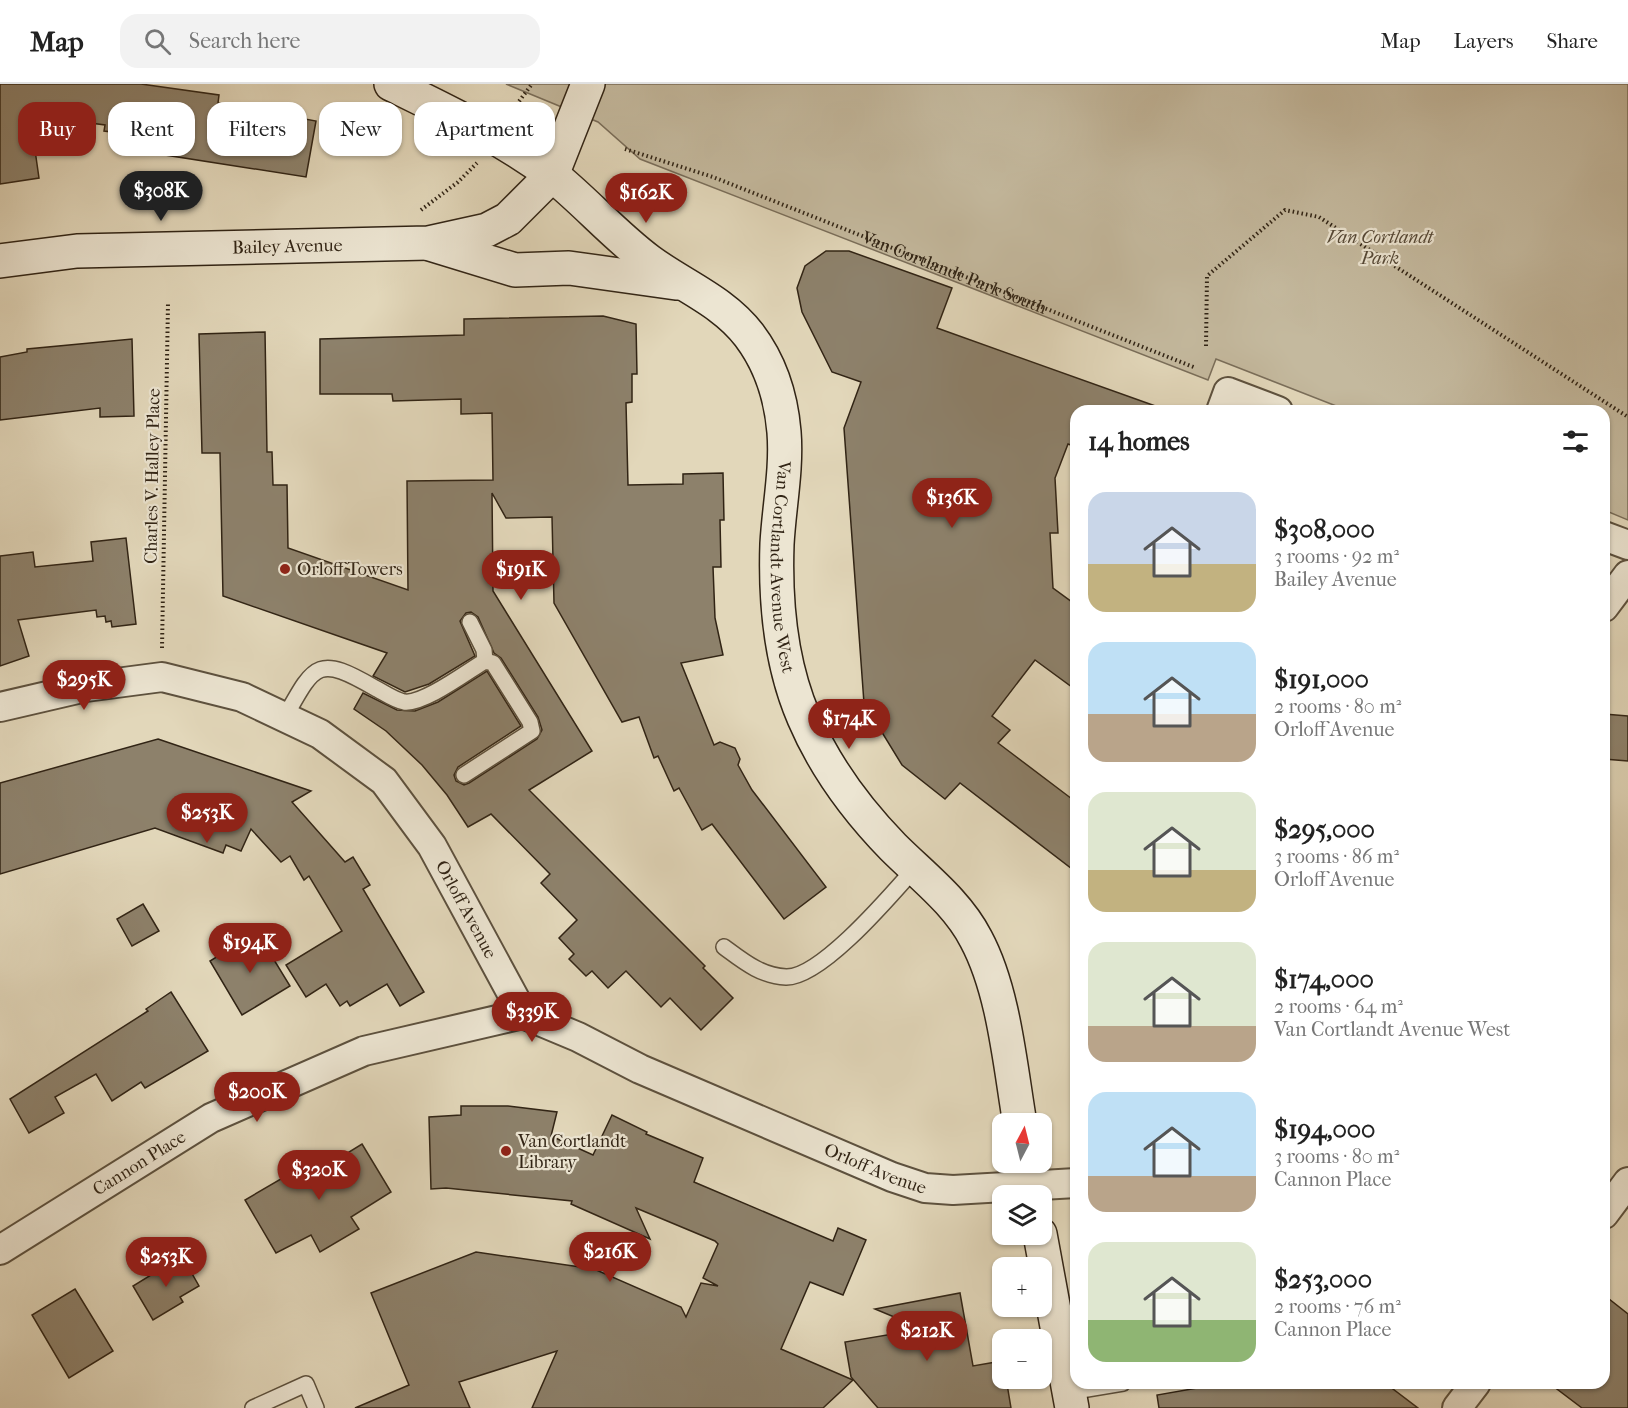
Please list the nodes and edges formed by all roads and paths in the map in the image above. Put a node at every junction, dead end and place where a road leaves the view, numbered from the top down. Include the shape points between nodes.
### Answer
1 (391, 84) edge
2 (532, 84) edge
3 (588, 84) edge
4 (525, 90) dead end
5 (426, 102) edge
6 (625, 149) dead end
7 (481, 156) edge
8 (523, 156) edge
9 (552, 175) junction
10 (418, 212) dead end
11 (428, 243) junction
12 (0, 261) edge
13 (685, 284) junction
14 (168, 303) dead end
15 (1206, 346) dead end
16 (1196, 368) dead end
17 (1224, 401) edge
18 (1246, 405) edge
19 (1609, 405) edge
20 (1610, 405) edge
21 (1628, 417) edge
22 (1610, 538) edge
23 (1628, 545) edge
24 (1628, 575) edge
25 (1610, 599) edge
26 (470, 622) dead end
27 (162, 650) dead end
28 (485, 661) junction
29 (0, 707) edge
30 (285, 717) junction
31 (464, 775) dead end
32 (915, 868) junction
33 (724, 947) dead end
34 (523, 1014) junction
35 (1018, 1113) edge
36 (1031, 1181) edge
37 (1628, 1182) edge
38 (1070, 1183) edge
39 (1610, 1206) edge
40 (1042, 1245) edge
41 (0, 1250) edge
42 (1104, 1389) edge
43 (1471, 1389) edge
44 (1070, 1400) edge
45 (253, 1408) edge
46 (316, 1408) edge
47 (1457, 1408) edge

1 - 5 main road
2 - 4 path
3 - 9 main road
6 - 16 path, Van Cortlandt Park South via 713,177
7 - 10 path via 472,170
8 - 9 main road
9 - 11 main road, Bailey Avenue via 508,219 487,230
9 - 13 main road, Van Cortlandt Avenue West via 648,260
11 - 12 main road, Bailey Avenue via 77,251
11 - 13 main road via 515,270 569,268
13 - 32 main road, Van Cortlandt Avenue West via 716,304 746,332 766,360 778,393 785,454 777,547 778,603 788,663 803,716 844,788
14 - 27 path, Charles V. Halley Place
15 - 19 path via 1207,276 1285,210 1297,211 1319,217
17 - 18 street
20 - 21 path
22 - 23 street
24 - 25 street
26 - 28 lane via 484,650
28 - 30 lane via 418,701 404,702 344,670 317,670 306,679
28 - 31 lane via 493,663 532,731
29 - 30 street, Orloff Avenue via 86,687 162,677 242,697
30 - 34 street, Orloff Avenue via 320,734 384,781 432,846
32 - 33 lane via 828,957 807,972 788,977 772,975 755,969
32 - 35 main road, Van Cortlandt Avenue West via 965,920 986,961 1003,1025
34 - 36 street, Orloff Avenue via 640,1069 925,1188 953,1190
34 - 41 street, Cannon Place via 364,1051 211,1118
36 - 38 street, Orloff Avenue
37 - 39 street
40 - 44 main road
42 - 44 lane
43 - 47 street
45 - 46 lane via 306,1384

